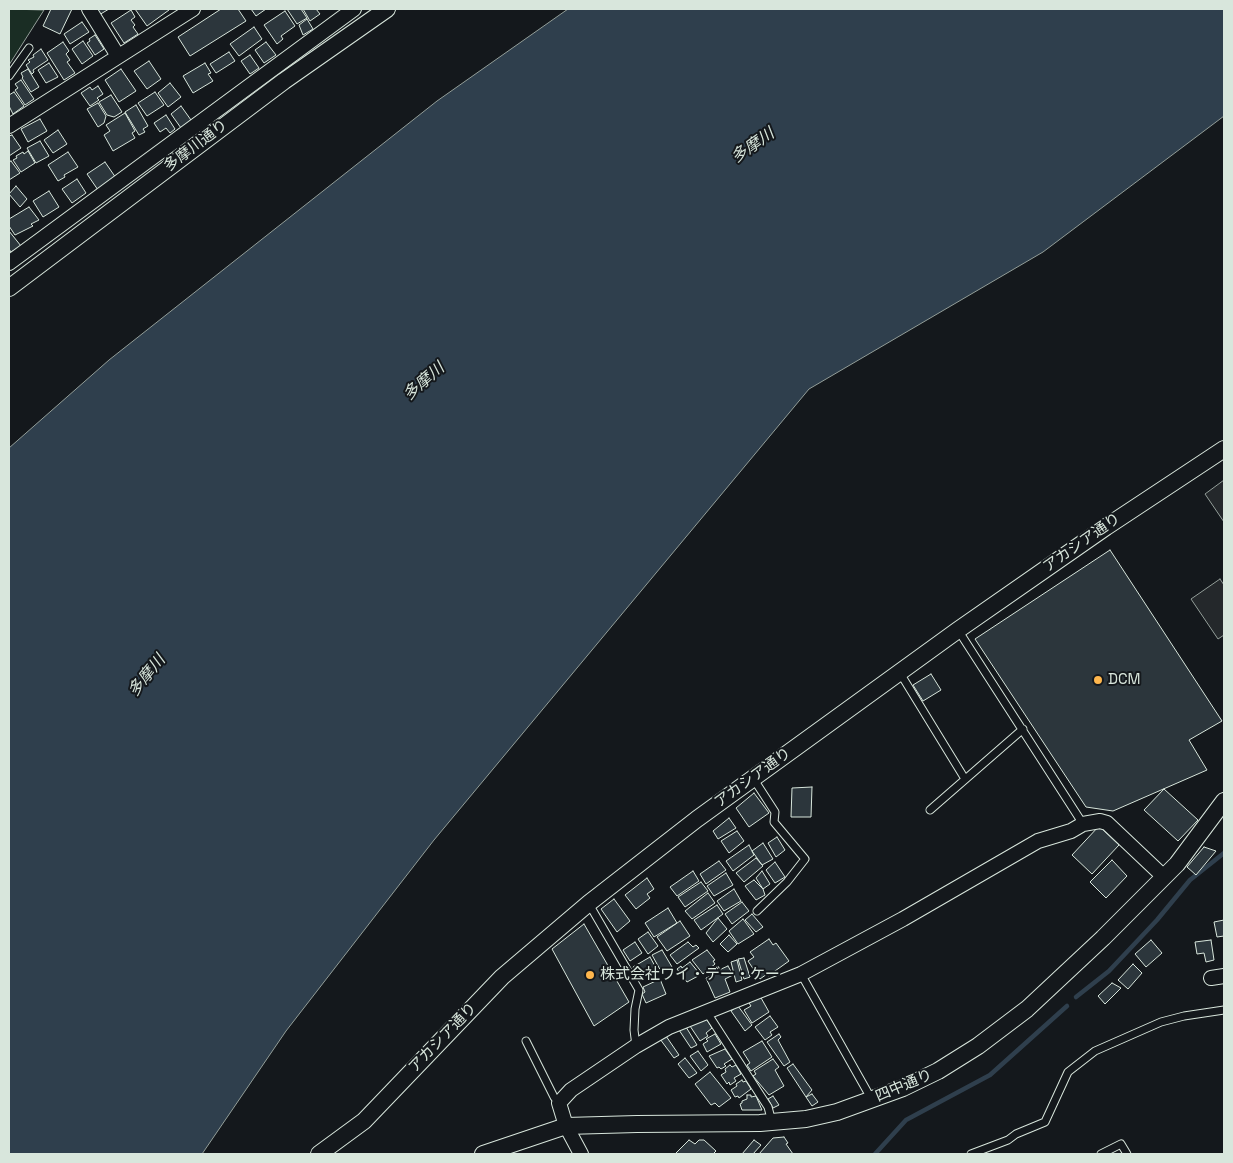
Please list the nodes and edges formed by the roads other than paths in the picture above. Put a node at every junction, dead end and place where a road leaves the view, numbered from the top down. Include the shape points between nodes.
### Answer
1 (89, 9) edge
2 (193, 9) edge
3 (354, 9) edge
4 (387, 9) edge
5 (30, 48) dead end
6 (118, 56) junction
7 (9, 76) edge
8 (9, 126) edge
9 (9, 263) edge
10 (9, 288) edge
11 (1224, 449) edge
12 (958, 630) junction
13 (899, 672) junction
14 (1023, 729) junction
15 (753, 778) junction
16 (965, 779) junction
17 (1224, 801) edge
18 (930, 810) dead end
19 (1084, 824) junction
20 (1163, 876) junction
21 (589, 903) junction
22 (757, 911) dead end
23 (801, 974) junction
24 (1224, 1010) edge
25 (706, 1012) junction
26 (526, 1041) dead end
27 (636, 1046) junction
28 (872, 1100) junction
29 (559, 1103) junction
30 (772, 1122) junction
31 (566, 1126) junction
32 (335, 1149) edge
33 (320, 1154) edge
34 (483, 1154) edge
35 (581, 1154) edge
36 (971, 1154) edge
37 (1102, 1154) edge
38 (1127, 1154) edge

1 - 6 street
2 - 6 street
3 - 9 street
4 - 10 street, 多摩川通り via 284,81
5 - 7 lane
6 - 8 street
11 - 12 street, アカシア通り
12 - 13 street, アカシア通り
12 - 14 lane
13 - 15 street, アカシア通り
13 - 16 lane
14 - 16 lane
14 - 19 lane
15 - 21 street, アカシア通り
15 - 22 lane via 775,812 774,822 805,859 800,869
16 - 18 lane
17 - 20 street, 四中通り via 1176,864
19 - 20 street via 1107,823
19 - 23 street via 1038,841
20 - 28 street, 四中通り via 1059,980 978,1046 938,1071
21 - 27 lane via 639,990 635,1016
21 - 32 street, アカシア通り via 502,977
23 - 25 street
23 - 28 lane
24 - 36 lane via 1161,1022 1095,1051 1068,1072 1046,1122
25 - 27 street via 669,1027
25 - 30 lane via 768,1108
26 - 29 lane
27 - 29 street via 571,1090
28 - 30 street, 四中通り via 806,1119
29 - 31 street
30 - 31 street, 四中通り
31 - 34 street, 四中通り
31 - 35 street
32 - 33 street, アカシア通り
37 - 38 lane via 1121,1144

